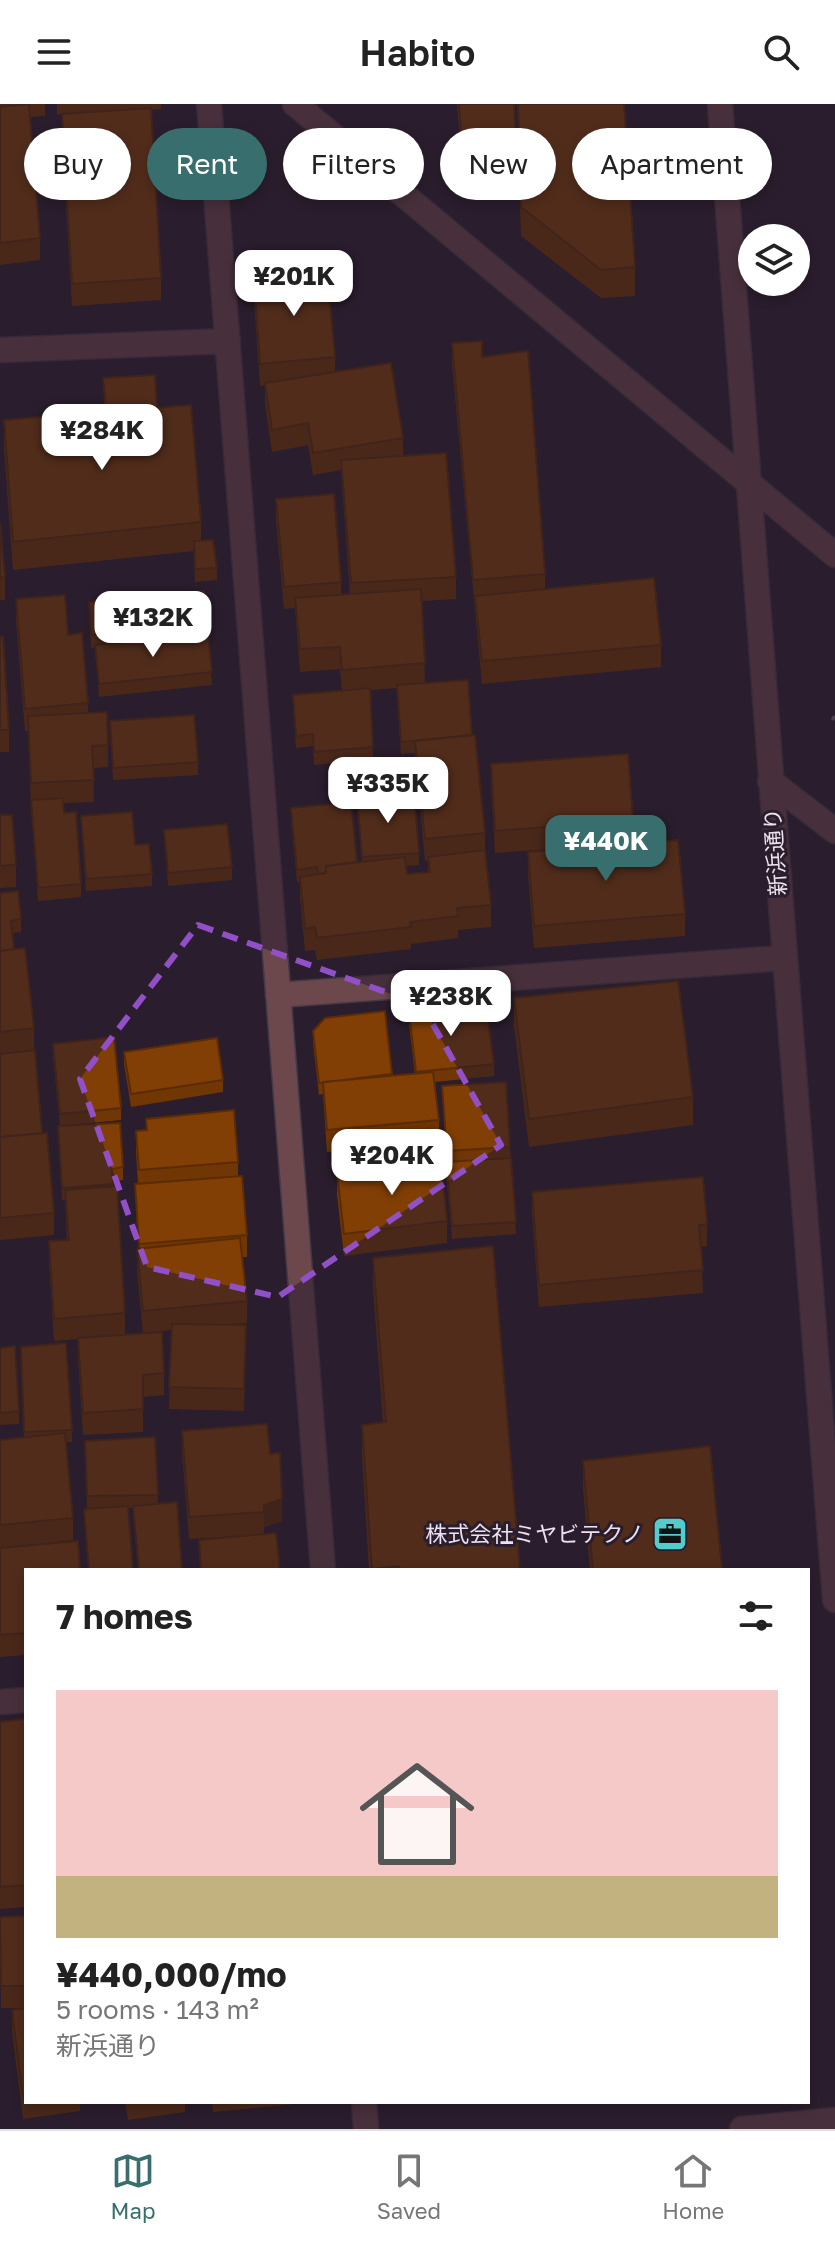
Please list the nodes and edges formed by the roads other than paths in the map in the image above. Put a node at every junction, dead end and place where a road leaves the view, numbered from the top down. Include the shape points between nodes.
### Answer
1 (209, 104) edge
2 (295, 104) edge
3 (720, 104) edge
4 (228, 341) junction
5 (0, 350) edge
6 (750, 483) junction
7 (835, 555) edge
8 (770, 781) junction
9 (835, 831) edge
10 (783, 958) junction
11 (278, 995) junction
12 (323, 1568) edge
13 (835, 1600) edge
14 (24, 1700) edge
15 (0, 1702) edge
16 (364, 2104) edge
17 (835, 2120) edge
18 (366, 2129) edge
19 (742, 2129) edge

1 - 4 street
2 - 6 street
3 - 6 street, 新浜通り
4 - 5 street
4 - 11 street
6 - 7 street
6 - 8 street, 新浜通り
8 - 9 street
8 - 10 street, 新浜通り
10 - 11 street
10 - 13 street, 新浜通り
11 - 12 street
14 - 15 street
16 - 18 street
17 - 19 street

